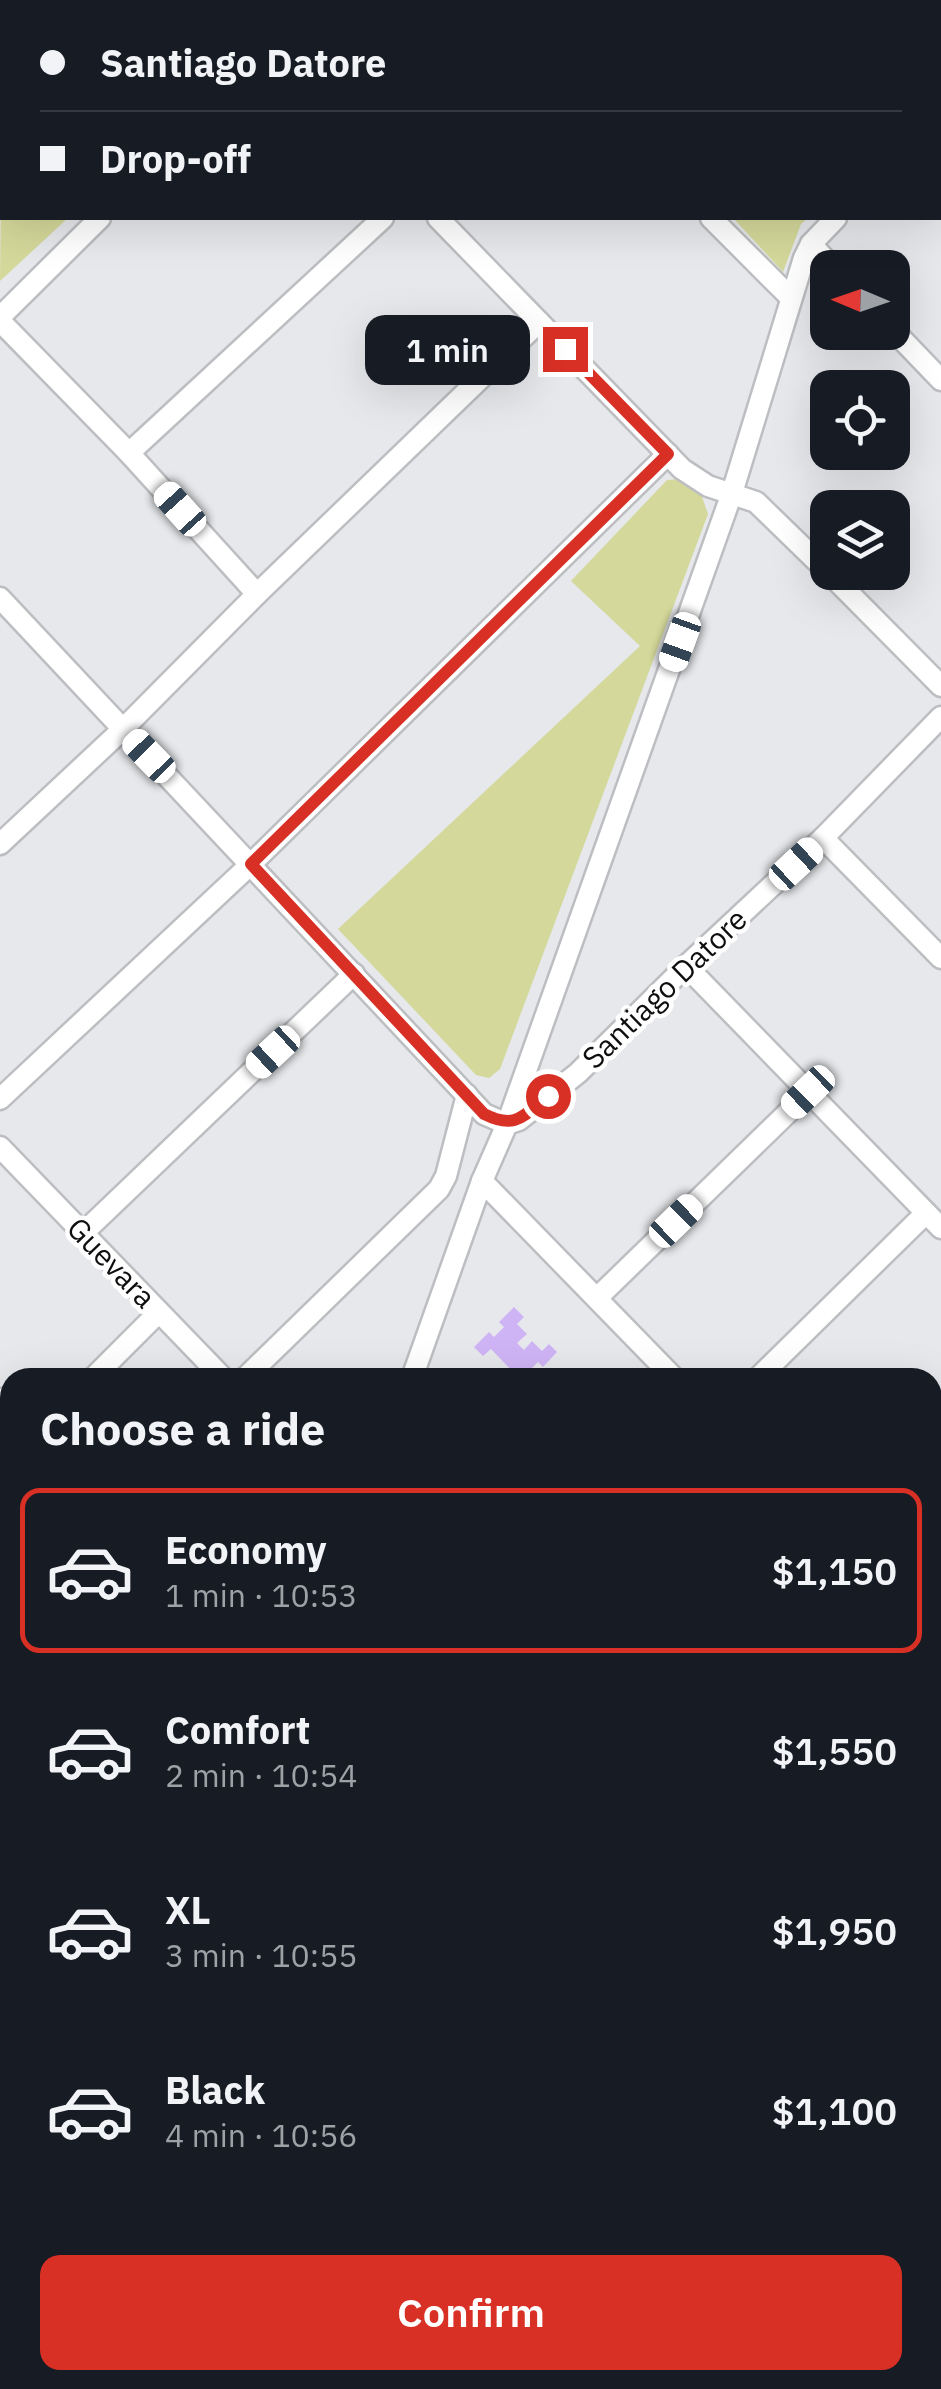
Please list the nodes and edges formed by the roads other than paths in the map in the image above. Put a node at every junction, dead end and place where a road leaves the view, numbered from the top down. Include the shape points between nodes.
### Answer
1 (98, 220) edge
2 (382, 220) edge
3 (440, 220) edge
4 (713, 220) edge
5 (834, 220) edge
6 (811, 244) junction
7 (817, 250) edge
8 (791, 298) junction
9 (0, 319) edge
10 (539, 322) junction
11 (910, 348) edge
12 (941, 380) edge
13 (129, 453) junction
14 (668, 454) junction
15 (732, 494) junction
16 (810, 554) edge
17 (846, 590) edge
18 (257, 594) junction
19 (0, 598) edge
20 (941, 686) edge
21 (941, 716) edge
22 (123, 729) junction
23 (823, 838) junction
24 (0, 844) edge
25 (251, 864) junction
26 (941, 958) edge
27 (686, 966) junction
28 (354, 974) junction
29 (808, 1092) junction
30 (468, 1095) junction
31 (0, 1099) edge
32 (507, 1124) junction
33 (0, 1147) edge
34 (482, 1180) junction
35 (933, 1220) edge
36 (82, 1233) junction
37 (597, 1298) junction
38 (159, 1312) junction
39 (104, 1368) edge
40 (213, 1368) edge
41 (255, 1368) edge
42 (416, 1368) edge
43 (664, 1368) edge
44 (769, 1368) edge

1 - 9 street
2 - 13 street
3 - 10 street
4 - 8 street
5 - 6 street
6 - 7 street
6 - 8 street
8 - 15 street
9 - 13 street
10 - 14 street
10 - 18 street
11 - 12 street
13 - 18 street
14 - 15 street via 695,478
14 - 25 street
15 - 16 street via 756,502
15 - 32 street
17 - 20 street
18 - 22 street
19 - 22 street
21 - 23 street, Santiago Datore
22 - 24 street
22 - 25 street
23 - 26 street
23 - 27 street, Santiago Datore
25 - 28 street
25 - 31 street
27 - 29 street
27 - 32 street, Santiago Datore via 578,1073
28 - 30 street
28 - 36 street
29 - 35 street
29 - 37 street
30 - 32 street via 484,1114
30 - 41 street via 439,1188
32 - 34 street
33 - 36 street, Guevara
34 - 37 street
34 - 42 street
35 - 44 street
36 - 38 street, Guevara
37 - 43 street
38 - 39 street
38 - 40 street, Guevara

